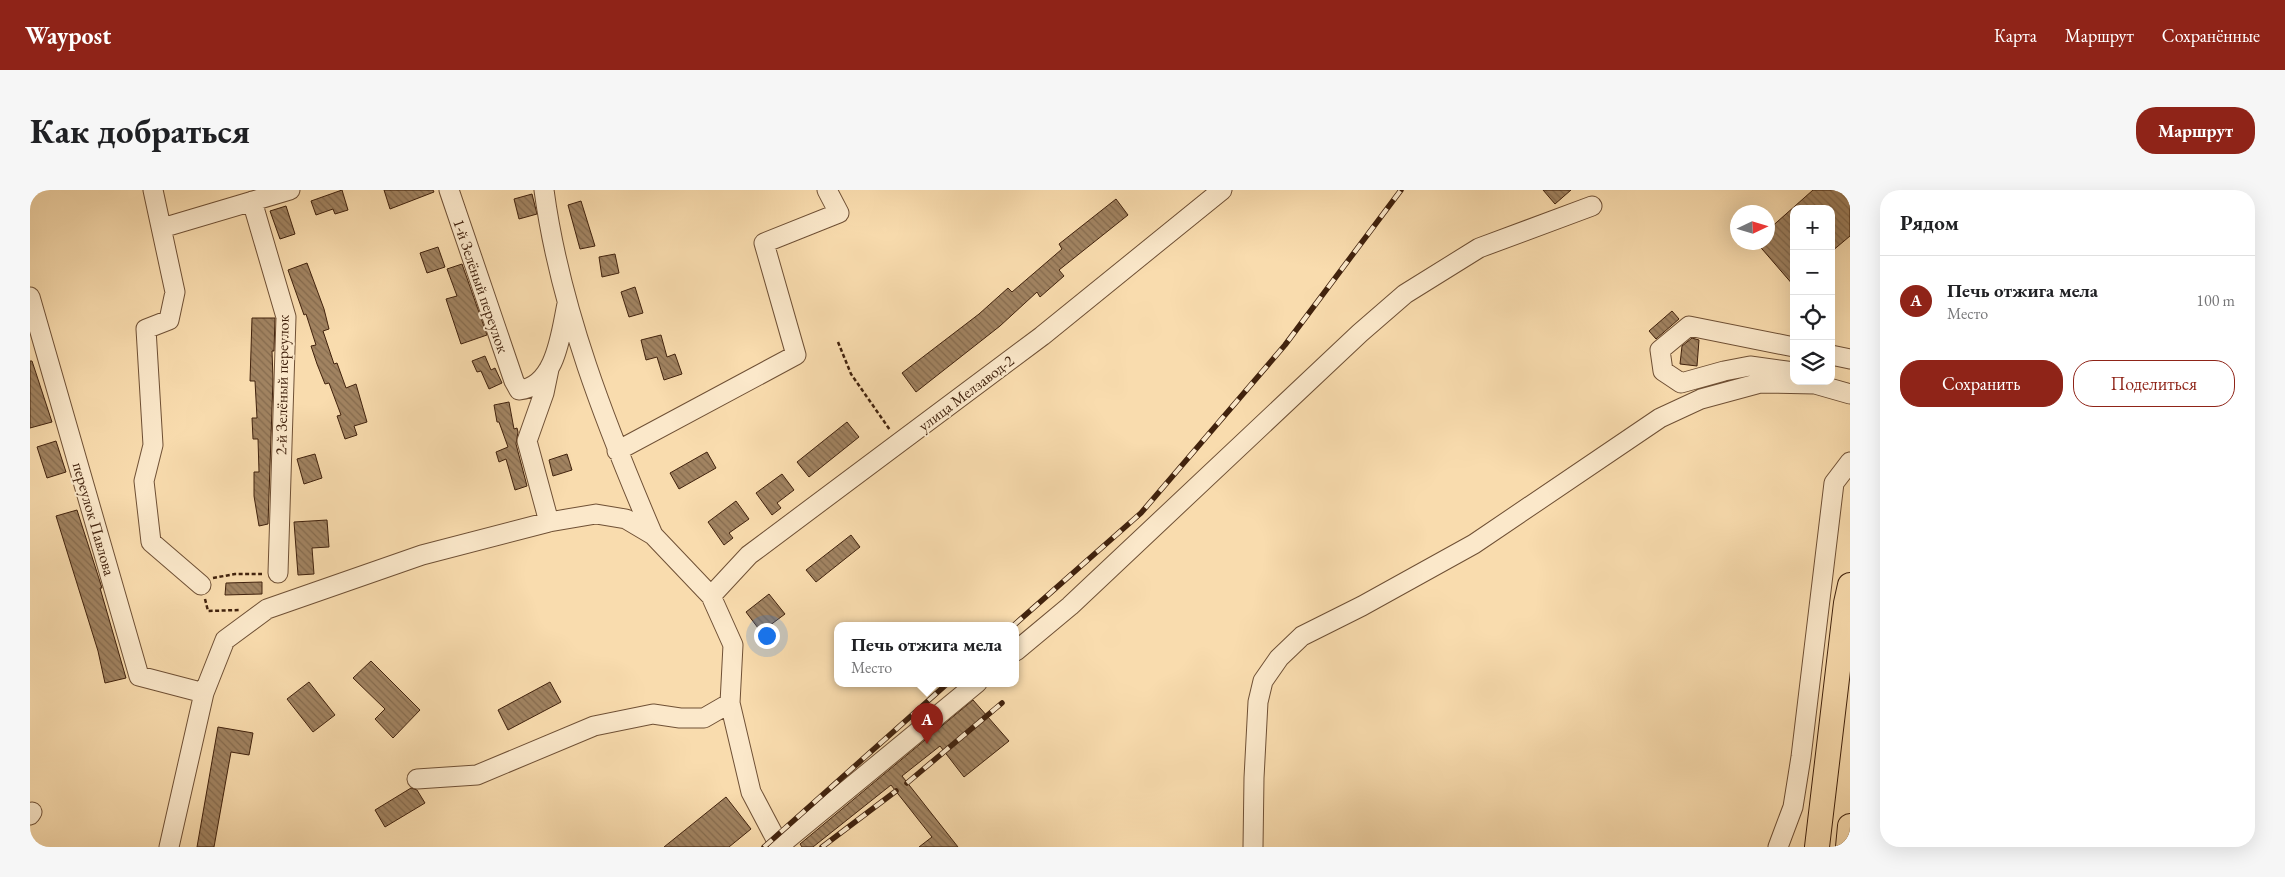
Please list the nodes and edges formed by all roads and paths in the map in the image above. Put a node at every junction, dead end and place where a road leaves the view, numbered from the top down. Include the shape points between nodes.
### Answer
1 (153, 190) edge
2 (290, 190) edge
3 (449, 190) edge
4 (544, 190) edge
5 (827, 190) edge
6 (1222, 190) edge
7 (261, 196) edge
8 (1592, 206) dead end
9 (162, 228) junction
10 (30, 297) edge
11 (567, 304) junction
12 (838, 342) dead end
13 (1790, 346) edge
14 (1835, 356) edge
15 (1850, 359) edge
16 (549, 368) junction
17 (1790, 371) edge
18 (1835, 378) edge
19 (1850, 380) edge
20 (1850, 394) edge
21 (898, 445) junction
22 (617, 451) junction
23 (1850, 462) edge
24 (549, 522) junction
25 (653, 535) junction
26 (278, 572) joint
27 (201, 585) junction
28 (1850, 585) edge
29 (711, 596) junction
30 (267, 609) junction
31 (1019, 648) edge
32 (972, 687) edge
33 (204, 693) junction
34 (730, 703) junction
35 (417, 779) dead end
36 (1850, 826) edge
37 (169, 847) edge
38 (780, 847) edge
39 (1253, 847) edge
40 (1778, 847) edge
41 (1817, 847) edge
42 (1848, 847) edge

1 - 9 street
2 - 7 street
3 - 16 street, 1-й Зелёный переулок via 519,390 527,389 544,378
4 - 11 street
5 - 22 street via 839,213 764,243 796,355
6 - 21 street, улица Мелзавод-2 via 1042,336
7 - 9 street
7 - 26 street, 2-й Зелёный переулок via 286,317
8 - 31 street via 1478,248 1405,294 1070,606
9 - 27 street via 175,292 169,320 146,329 153,445 144,481 150,542
10 - 33 street, переулок Павлова via 139,676
11 - 16 street via 560,342
11 - 22 street
12 - 21 path via 851,374
13 - 17 street via 1689,326 1660,350 1663,371 1681,384 1750,366
14 - 15 street
16 - 24 street via 527,441
18 - 19 street
20 - 39 street via 1815,384 1760,383 1701,399 1660,418 1474,544 1302,636 1279,658 1263,681 1258,702
21 - 29 street, улица Мелзавод-2 via 749,555
22 - 25 street
23 - 40 street via 1834,483 1801,757 1793,807
24 - 25 street via 596,514 626,519
24 - 30 street via 422,555
25 - 29 street
26 - 27 path via 211,578
27 - 30 path via 208,611
28 - 41 main road
29 - 34 street via 733,645
30 - 33 street via 224,640
32 - 38 street
33 - 37 street
34 - 35 street via 704,718 653,714 594,726 477,775
34 - 38 street via 752,792
36 - 42 main road

